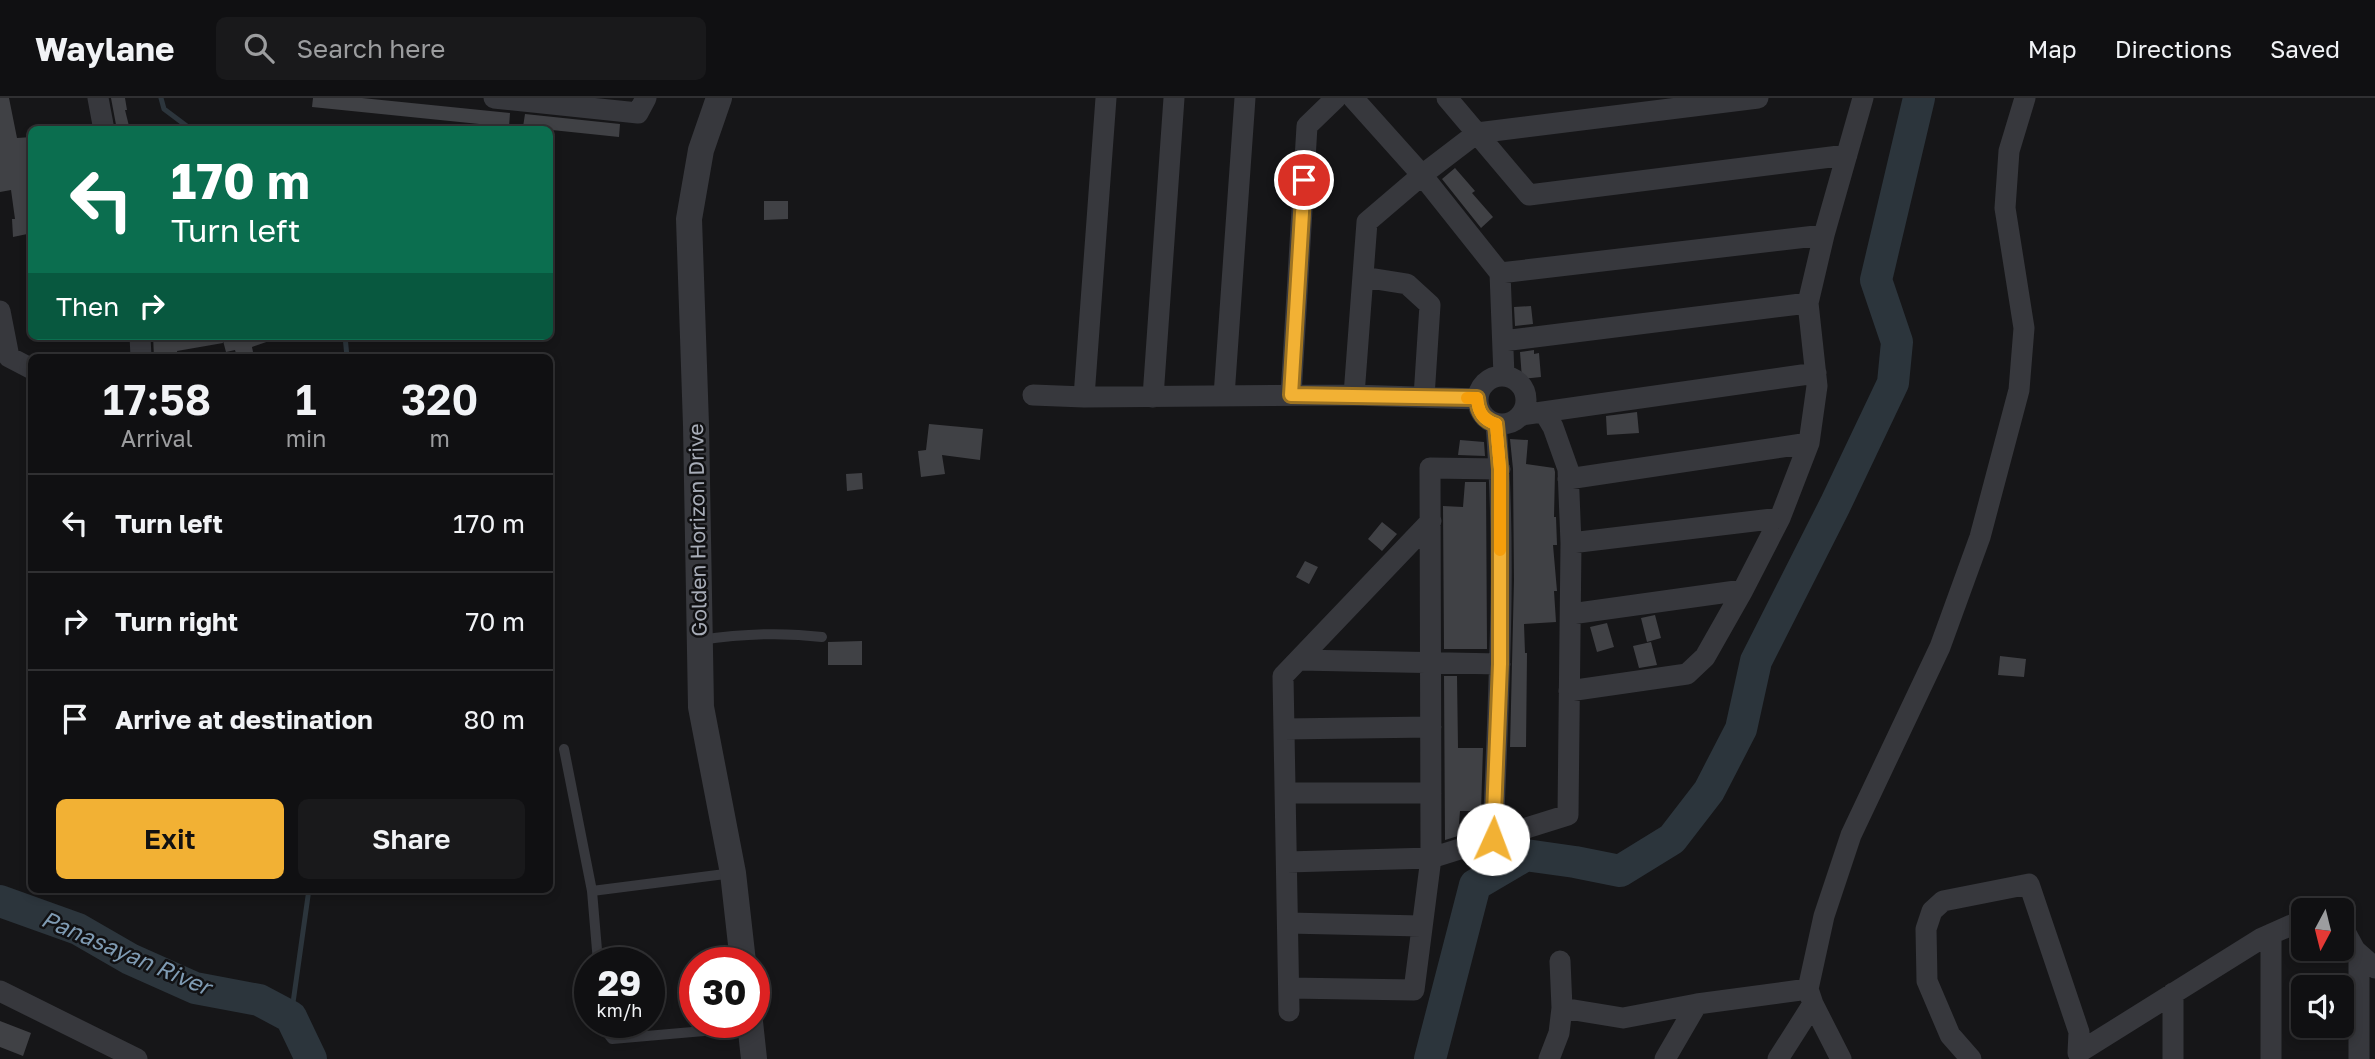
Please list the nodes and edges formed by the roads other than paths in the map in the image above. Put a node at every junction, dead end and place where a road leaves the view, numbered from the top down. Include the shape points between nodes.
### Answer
1 (98, 98) edge
2 (494, 98) edge
3 (646, 98) edge
4 (719, 98) edge
5 (1106, 98) edge
6 (1174, 98) edge
7 (1245, 98) edge
8 (1336, 98) edge
9 (1353, 98) edge
10 (1447, 98) edge
11 (1758, 98) edge
12 (1863, 98) edge
13 (2025, 98) edge
14 (103, 126) edge
15 (1477, 134) junction
16 (1847, 155) junction
17 (1422, 175) junction
18 (1824, 235) junction
19 (1500, 274) junction
20 (1363, 277) junction
21 (1808, 303) junction
22 (0, 311) edge
23 (1503, 341) junction
24 (28, 367) edge
25 (1816, 373) junction
26 (1504, 376) junction
27 (1033, 395) dead end
28 (1291, 395) junction
29 (1354, 395) junction
30 (1224, 396) junction
31 (1084, 397) junction
32 (1153, 397) junction
33 (1424, 397) junction
34 (1477, 398) junction
35 (1544, 412) junction
36 (1521, 415) junction
37 (1496, 424) junction
38 (1809, 443) junction
39 (1500, 469) junction
40 (1568, 479) junction
41 (1780, 518) junction
42 (1430, 521) junction
43 (1571, 543) junction
44 (1743, 590) junction
45 (1571, 614) junction
46 (822, 637) dead end
47 (700, 640) junction
48 (1299, 660) junction
49 (1431, 663) junction
50 (1500, 664) junction
51 (1569, 691) junction
52 (1431, 727) junction
53 (1284, 729) junction
54 (564, 749) dead end
55 (1285, 793) junction
56 (1431, 793) junction
57 (1493, 839) junction
58 (1431, 859) junction
59 (1287, 862) junction
60 (733, 873) junction
61 (592, 891) junction
62 (1288, 923) junction
63 (2291, 925) edge
64 (1421, 926) junction
65 (2271, 934) junction
66 (2354, 943) edge
67 (597, 947) edge
68 (741, 947) edge
69 (1560, 961) dead end
70 (2367, 961) edge
71 (1289, 988) junction
72 (0, 991) edge
73 (2173, 993) junction
74 (1811, 996) junction
75 (1697, 1004) junction
76 (1562, 1008) junction
77 (1289, 1011) dead end
78 (611, 1038) edge
79 (629, 1038) edge
80 (752, 1038) edge
81 (2076, 1056) edge
82 (131, 1058) edge
83 (754, 1059) edge
84 (1549, 1059) edge
85 (1665, 1059) edge
86 (1778, 1059) edge
87 (1841, 1059) edge
88 (1971, 1059) edge
89 (2173, 1059) edge
90 (2271, 1059) edge
91 (2359, 1059) edge

1 - 14 street
2 - 3 street via 638,113
4 - 47 street, Golden Horizon Drive via 701,150 689,219
5 - 31 street
6 - 32 street
7 - 30 street
8 - 28 street via 1307,126
9 - 17 street
10 - 15 street
11 - 15 street
12 - 16 street
13 - 74 street via 2009,152 2005,208 2024,328 2019,390 1980,537 1940,647 1851,835 1824,916
15 - 16 street via 1529,195
15 - 17 street
16 - 18 street
17 - 19 street
17 - 20 street via 1367,222
18 - 19 street
18 - 21 street
19 - 23 street
20 - 29 street
20 - 33 street via 1407,284 1430,305
21 - 23 street
21 - 25 street
22 - 24 street via 9,357
23 - 26 street
25 - 35 street
25 - 38 street
26 - 34 street via 1483,384
26 - 36 street via 1513,378 1524,391
27 - 31 street
28 - 29 street
28 - 30 street
29 - 33 street
30 - 32 street
31 - 32 street
33 - 34 street
34 - 37 street via 1480,412
35 - 36 street
35 - 40 street
36 - 37 street via 1510,423
37 - 39 street
38 - 40 street
38 - 41 street
39 - 42 street via 1430,468
39 - 50 street
40 - 43 street
41 - 43 street
41 - 44 street
42 - 48 street
42 - 49 street
43 - 45 street
44 - 45 street
44 - 51 street via 1705,657 1687,674
45 - 51 street
46 - 47 lane via 747,635
47 - 60 street, Golden Horizon Drive via 701,707
48 - 49 street
48 - 53 street via 1283,676
49 - 50 street
49 - 52 street
50 - 57 street
51 - 57 street via 1568,815
52 - 53 street
52 - 56 street
53 - 55 street
54 - 61 lane
55 - 56 street
55 - 59 street
56 - 58 street
57 - 58 street
58 - 59 street
58 - 64 street
59 - 62 street
60 - 61 lane
60 - 68 street, Golden Horizon Drive
61 - 67 lane
62 - 64 street
62 - 71 street
63 - 65 street
64 - 71 street via 1414,990
65 - 73 street
65 - 90 street
66 - 70 street
69 - 76 street
70 - 91 street
71 - 77 street
72 - 82 street
73 - 81 street
73 - 89 street
74 - 75 street
74 - 86 street
74 - 87 street
75 - 76 street via 1623,1018
75 - 85 street
76 - 84 street
78 - 79 lane
80 - 83 street
81 - 88 street via 2079,1032 2029,884 1943,901 1932,911 1926,929 1927,981 1950,1035

